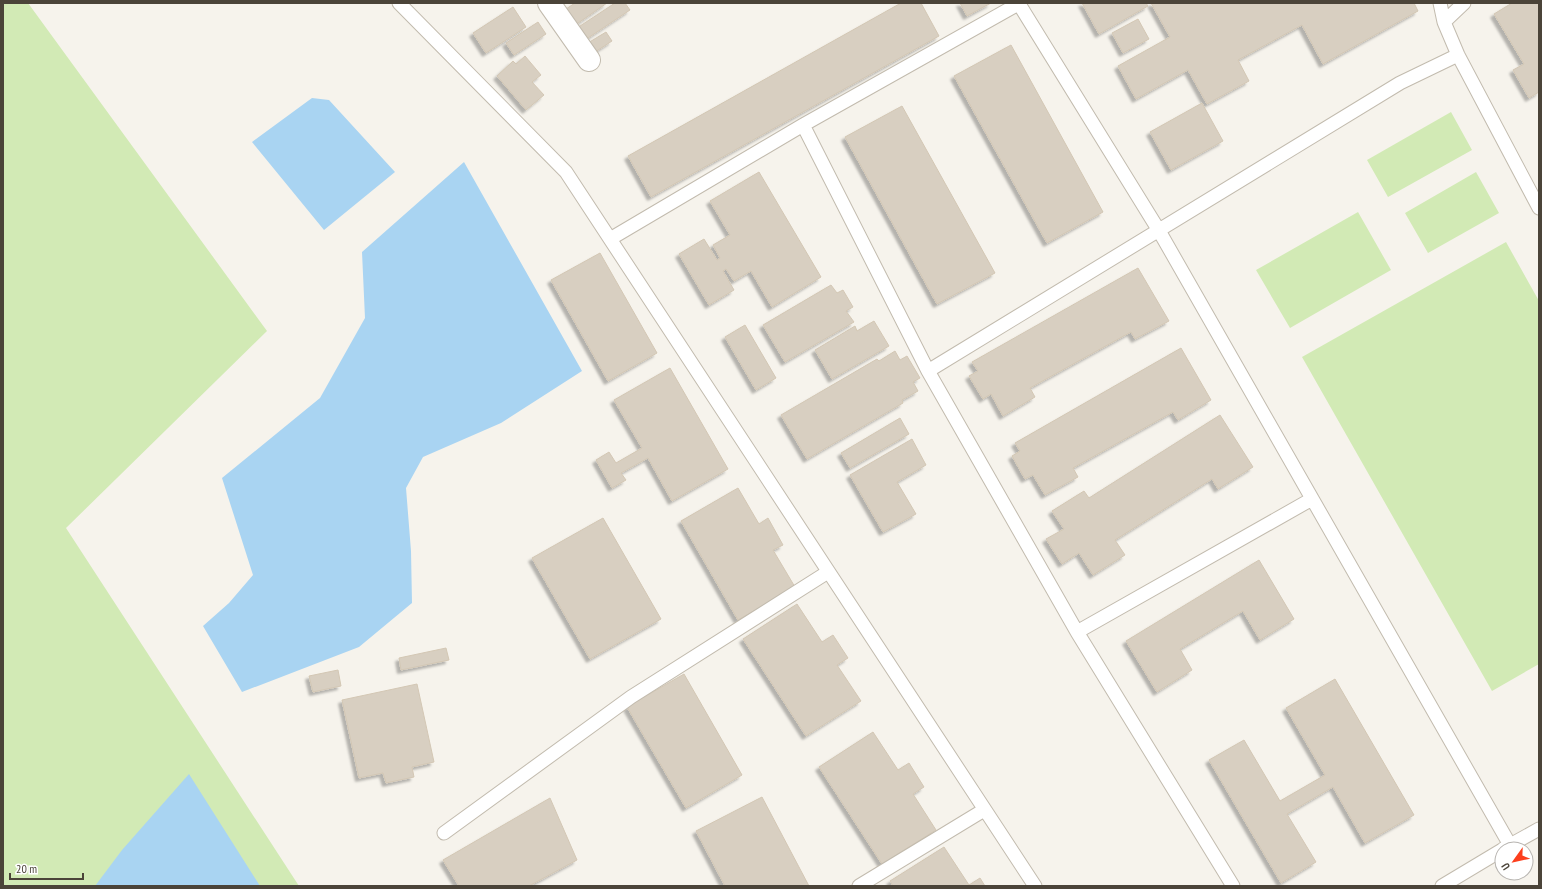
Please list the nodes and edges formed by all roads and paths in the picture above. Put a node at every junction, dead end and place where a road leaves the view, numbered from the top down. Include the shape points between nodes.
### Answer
1 (399, 3) edge
2 (549, 3) edge
3 (1019, 3) edge
4 (1440, 3) edge
5 (1464, 3) edge
6 (1444, 22) junction
7 (1458, 55) junction
8 (589, 60) dead end
9 (803, 125) junction
10 (1539, 208) edge
11 (1158, 229) junction
12 (610, 239) junction
13 (928, 371) junction
14 (1312, 499) junction
15 (828, 572) junction
16 (1078, 632) junction
17 (984, 810) junction
18 (1539, 829) edge
19 (444, 833) dead end
20 (1501, 841) edge
21 (1518, 841) edge
22 (1494, 855) edge
23 (859, 886) edge
24 (1035, 886) edge
25 (1233, 886) edge
26 (1442, 886) edge

1 - 12 lane via 566,172
2 - 8 street
3 - 9 lane
3 - 11 lane
4 - 6 lane
5 - 6 lane
6 - 7 lane
7 - 10 lane
7 - 11 lane via 1400,83
9 - 12 lane
9 - 13 lane
11 - 13 lane
11 - 14 lane
12 - 15 lane
13 - 16 lane
14 - 16 lane
14 - 20 lane
15 - 17 lane
15 - 19 lane via 631,697
16 - 25 lane
17 - 23 lane
17 - 24 lane
18 - 21 lane
22 - 26 lane

